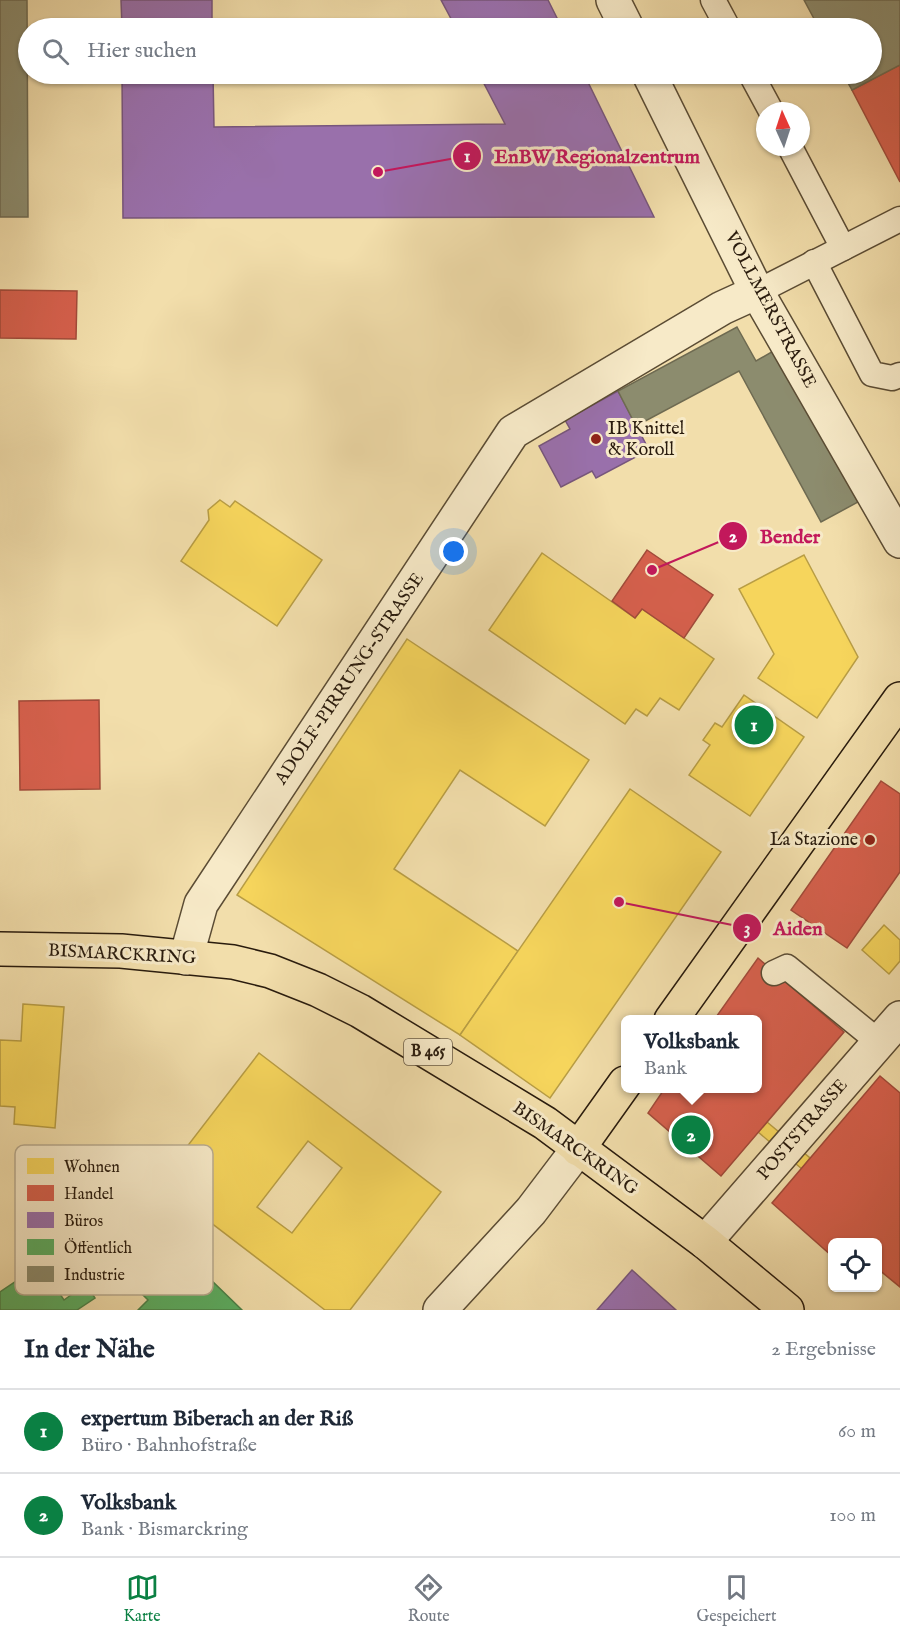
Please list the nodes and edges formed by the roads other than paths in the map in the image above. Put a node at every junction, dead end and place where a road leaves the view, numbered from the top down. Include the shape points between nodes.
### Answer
1 (613, 0) edge
2 (713, 0) edge
3 (622, 18) edge
4 (723, 18) edge
5 (654, 84) edge
6 (756, 84) edge
7 (766, 102) edge
8 (795, 156) edge
9 (900, 219) edge
10 (843, 248) junction
11 (814, 262) junction
12 (757, 292) junction
13 (900, 375) edge
14 (900, 541) edge
15 (900, 699) edge
16 (0, 949) edge
17 (186, 958) junction
18 (774, 973) dead end
19 (674, 1015) edge
20 (882, 1039) edge
21 (621, 1089) edge
22 (578, 1149) junction
23 (705, 1242) junction
24 (440, 1310) edge
25 (787, 1310) edge

1 - 3 street
2 - 4 lane
5 - 12 street, VOLLMERSTRASSE
6 - 7 lane
8 - 10 lane
9 - 10 lane
10 - 11 lane
11 - 12 lane
11 - 13 lane via 873,374 892,378
12 - 14 street, VOLLMERSTRASSE
12 - 17 street, ADOLF-PIRRUNG-STRASSE via 722,308 513,432 201,904
15 - 19 main road
16 - 17 main road, BISMARCKRING / B 465 via 121,951
17 - 22 main road, BISMARCKRING / B 465 via 233,962 270,971 318,990 360,1011 545,1123
18 - 20 lane via 787,967
20 - 23 street, POSTSTRASSE
21 - 22 main road
22 - 23 main road, BISMARCKRING / B 465
22 - 24 street via 531,1211
23 - 25 main road, BISMARCKRING / B 465

